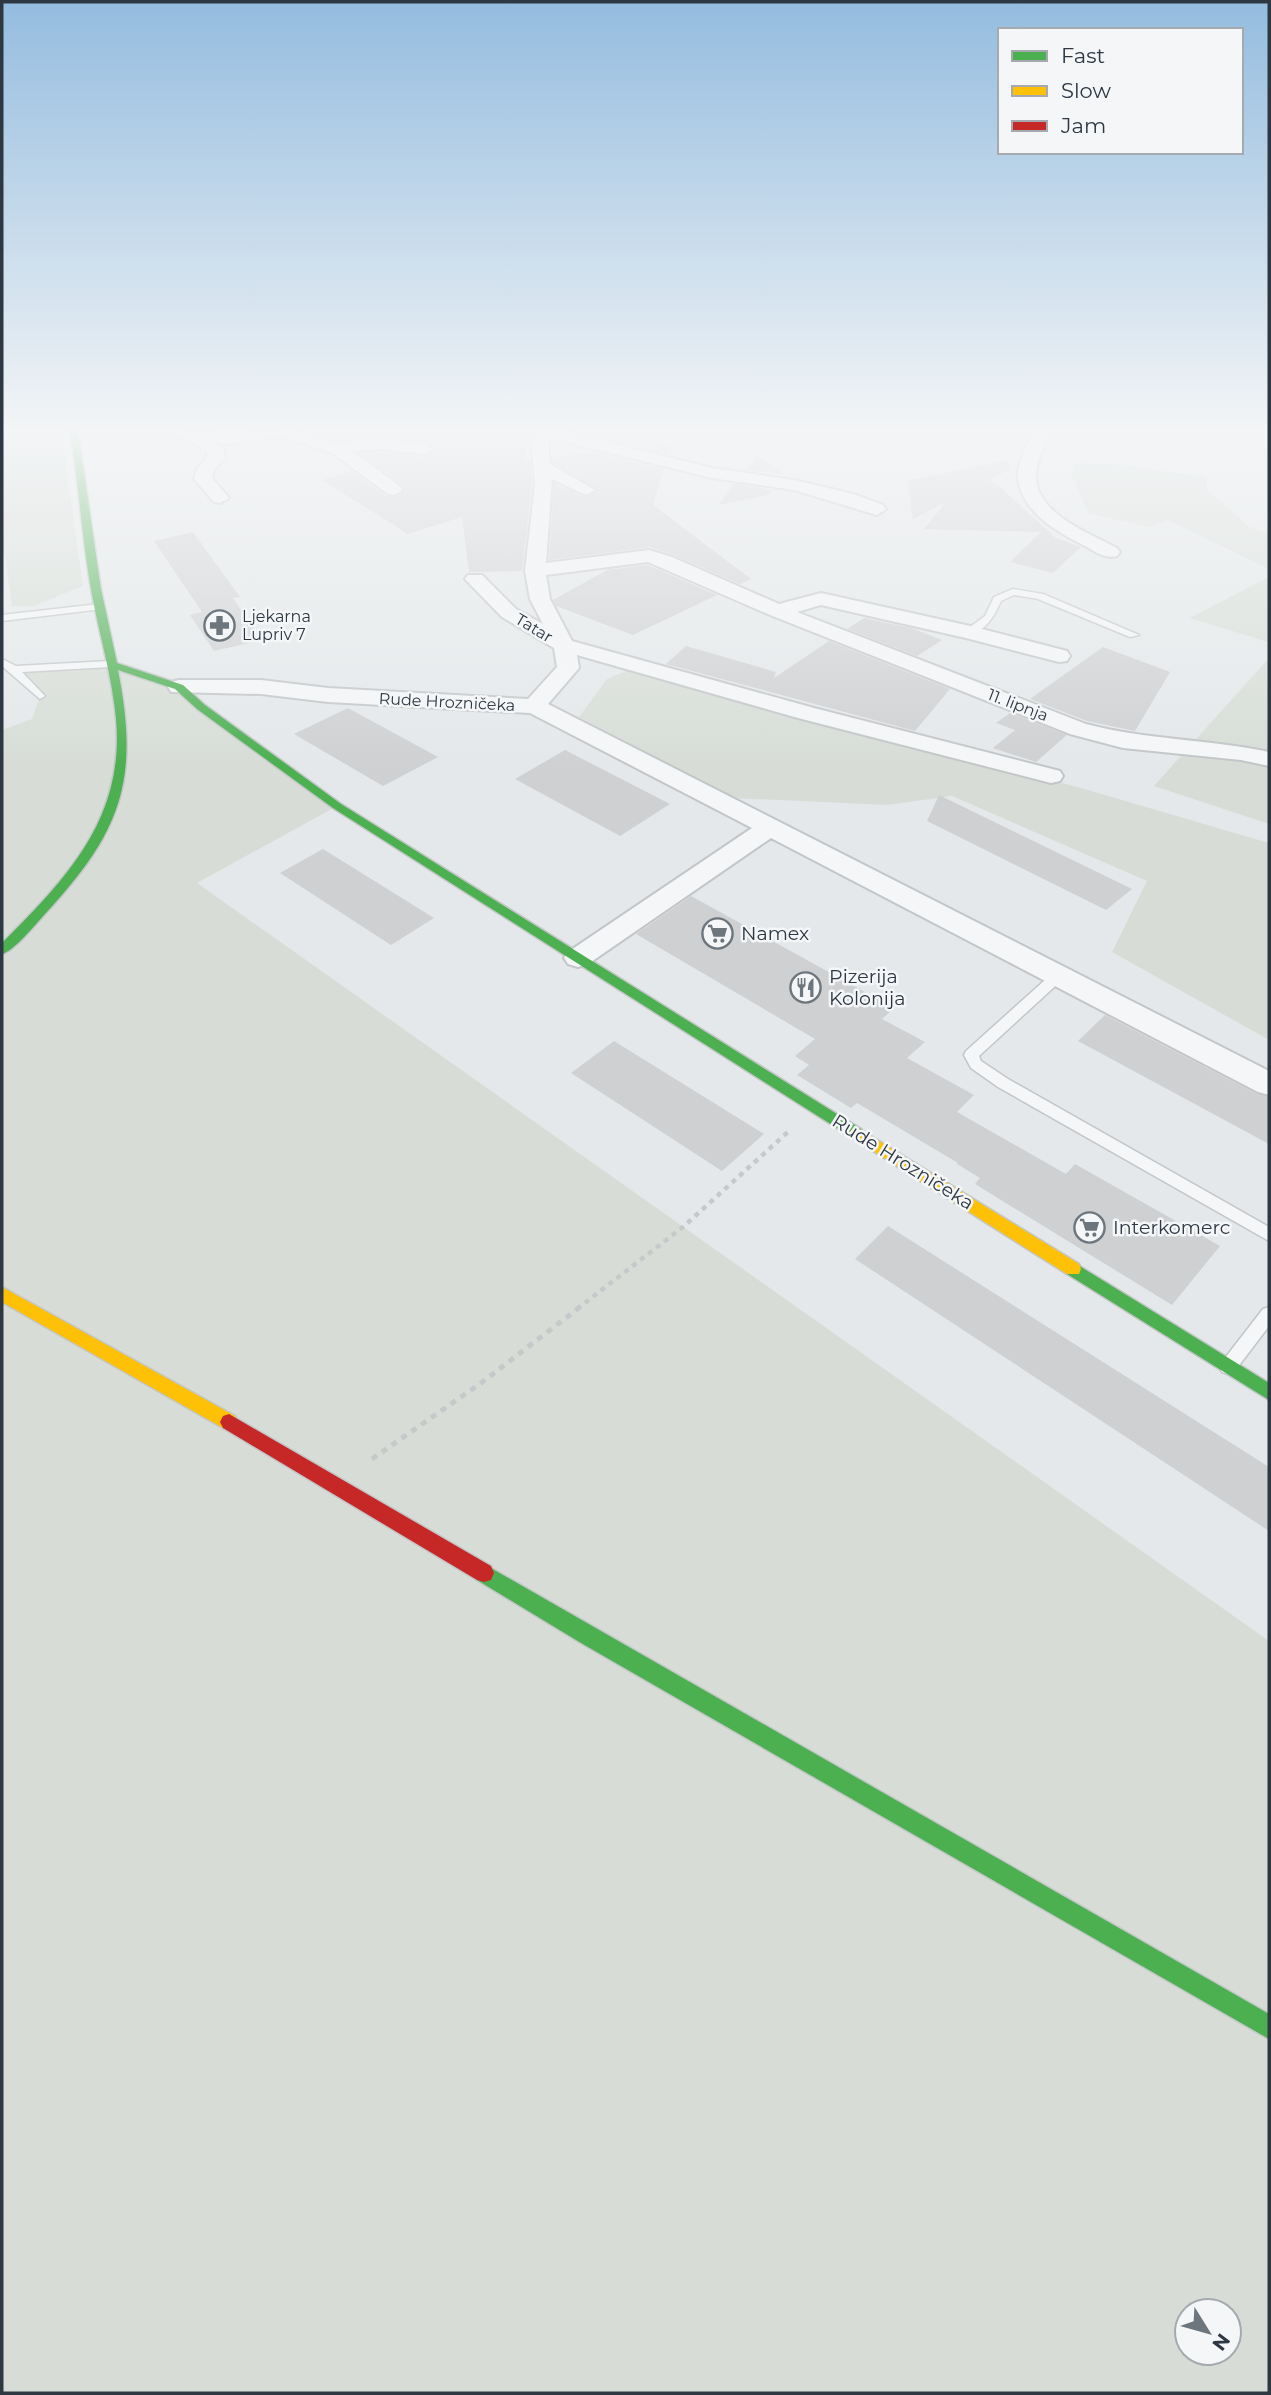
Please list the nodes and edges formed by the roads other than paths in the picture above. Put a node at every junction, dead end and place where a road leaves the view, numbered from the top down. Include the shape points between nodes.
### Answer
1 (90, 543) edge
2 (538, 543) edge
3 (1094, 543) edge
4 (1110, 552) dead end
5 (535, 571) junction
6 (475, 579) dead end
7 (99, 607) junction
8 (777, 611) junction
9 (2, 618) edge
10 (971, 632) junction
11 (1134, 635) dead end
12 (564, 645) junction
13 (1059, 656) dead end
14 (2, 662) edge
15 (110, 664) junction
16 (14, 668) junction
17 (179, 687) junction
18 (40, 695) dead end
19 (535, 706) junction
20 (1269, 759) edge
21 (1051, 776) dead end
22 (771, 827) junction
23 (2, 950) edge
24 (578, 958) junction
25 (1059, 975) junction
26 (1269, 1084) edge
27 (1269, 1235) edge
28 (2, 1294) edge
29 (1269, 1314) edge
30 (1228, 1367) junction
31 (1269, 1392) edge
32 (1269, 2026) edge

1 - 7 street
2 - 5 street, Tatar
3 - 4 street
5 - 8 street, 11. lipnja via 649,556
5 - 12 street, Tatar via 540,598
6 - 12 street, Tatar via 509,613
7 - 9 lane
7 - 15 street
8 - 10 street via 821,599
8 - 20 street, 11. lipnja via 1078,729 1123,741
10 - 11 lane via 989,617 998,599 1013,592 1040,596
10 - 13 street
12 - 19 street, Tatar via 568,668
12 - 21 street
14 - 16 lane
15 - 16 lane
15 - 17 street, Rude Hrozničeka
15 - 23 street via 121,744 115,795 80,865
16 - 18 lane
17 - 19 street, Rude Hrozničeka via 261,687
17 - 24 street, Rude Hrozničeka via 337,806
19 - 22 street, Rude Hrozničeka
22 - 24 street
22 - 25 street, Rude Hrozničeka
24 - 30 street, Rude Hrozničeka
25 - 26 street, Rude Hrozničeka
25 - 27 lane via 971,1055 976,1064
28 - 32 street
29 - 30 lane
30 - 31 street, Rude Hrozničeka

